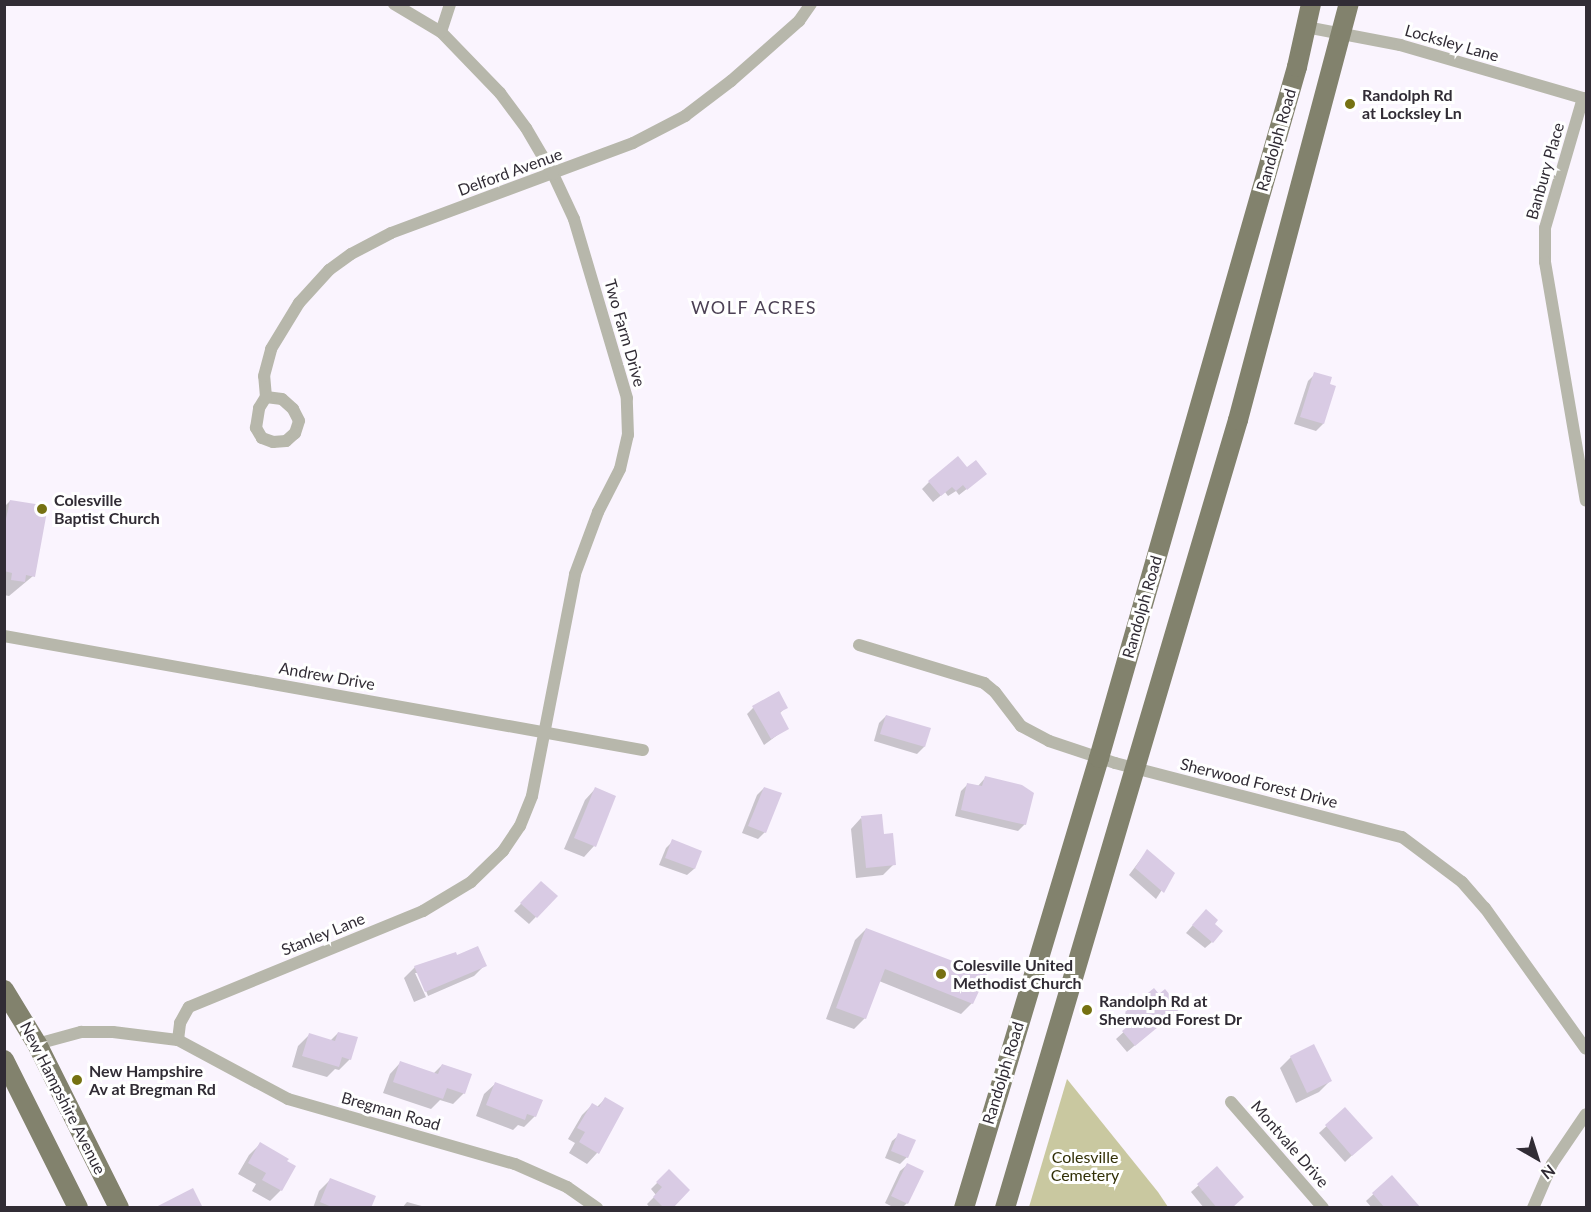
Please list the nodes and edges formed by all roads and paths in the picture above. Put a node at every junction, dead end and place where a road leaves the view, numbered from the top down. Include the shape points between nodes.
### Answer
1 (394, 4) edge
2 (450, 4) edge
3 (811, 4) edge
4 (1311, 4) edge
5 (1349, 4) edge
6 (1306, 27) junction
7 (441, 32) junction
8 (1343, 34) junction
9 (1585, 98) edge
10 (553, 174) junction
11 (266, 397) dead end
12 (1582, 445) edge
13 (1587, 501) edge
14 (4, 636) edge
15 (858, 645) dead end
16 (545, 731) junction
17 (643, 750) dead end
18 (1099, 758) junction
19 (1137, 769) junction
20 (4, 990) edge
21 (178, 1040) junction
22 (37, 1044) junction
23 (1587, 1049) edge
24 (4, 1059) edge
25 (1231, 1102) dead end
26 (1587, 1114) edge
27 (78, 1208) edge
28 (119, 1208) edge
29 (597, 1208) edge
30 (964, 1208) edge
31 (1005, 1208) edge
32 (1323, 1208) edge
33 (1533, 1208) edge

1 - 7 street, Two Farm Drive
2 - 7 street
3 - 10 street, Delford Avenue via 799,21 685,116 633,143
4 - 6 main road, Randolph Road
5 - 8 main road
6 - 8 street, Locksley Lane
6 - 18 main road, Randolph Road
7 - 10 street, Two Farm Drive via 500,93
8 - 9 street, Locksley Lane via 1400,45
8 - 19 main road via 1238,420
9 - 12 street, Banbury Place via 1545,228 1545,262
10 - 11 street, Delford Avenue via 391,233 329,270 299,303 271,349 264,376
10 - 16 street, Two Farm Drive via 574,219 627,398 628,435 620,469 598,512 575,574
12 - 13 street, Banbury Place
14 - 16 street, Andrew Drive
15 - 18 street, Sherwood Forest Drive via 984,683 1021,726 1049,741
16 - 17 street, Andrew Drive
16 - 21 street, Stanley Lane via 532,796 520,826 503,851 471,882 423,911 189,1007 180,1023
18 - 19 street, Sherwood Forest Drive
18 - 30 main road, Randolph Road
19 - 23 street, Sherwood Forest Drive via 1402,837 1462,882 1485,908
19 - 31 main road
20 - 22 main road, New Hampshire Avenue
21 - 22 street via 81,1032
21 - 29 street, Bregman Road via 288,1099 514,1164 567,1186
22 - 28 main road, New Hampshire Avenue
24 - 27 main road, New Hampshire Avenue
25 - 32 street, Montvale Drive
26 - 33 street via 1552,1164

